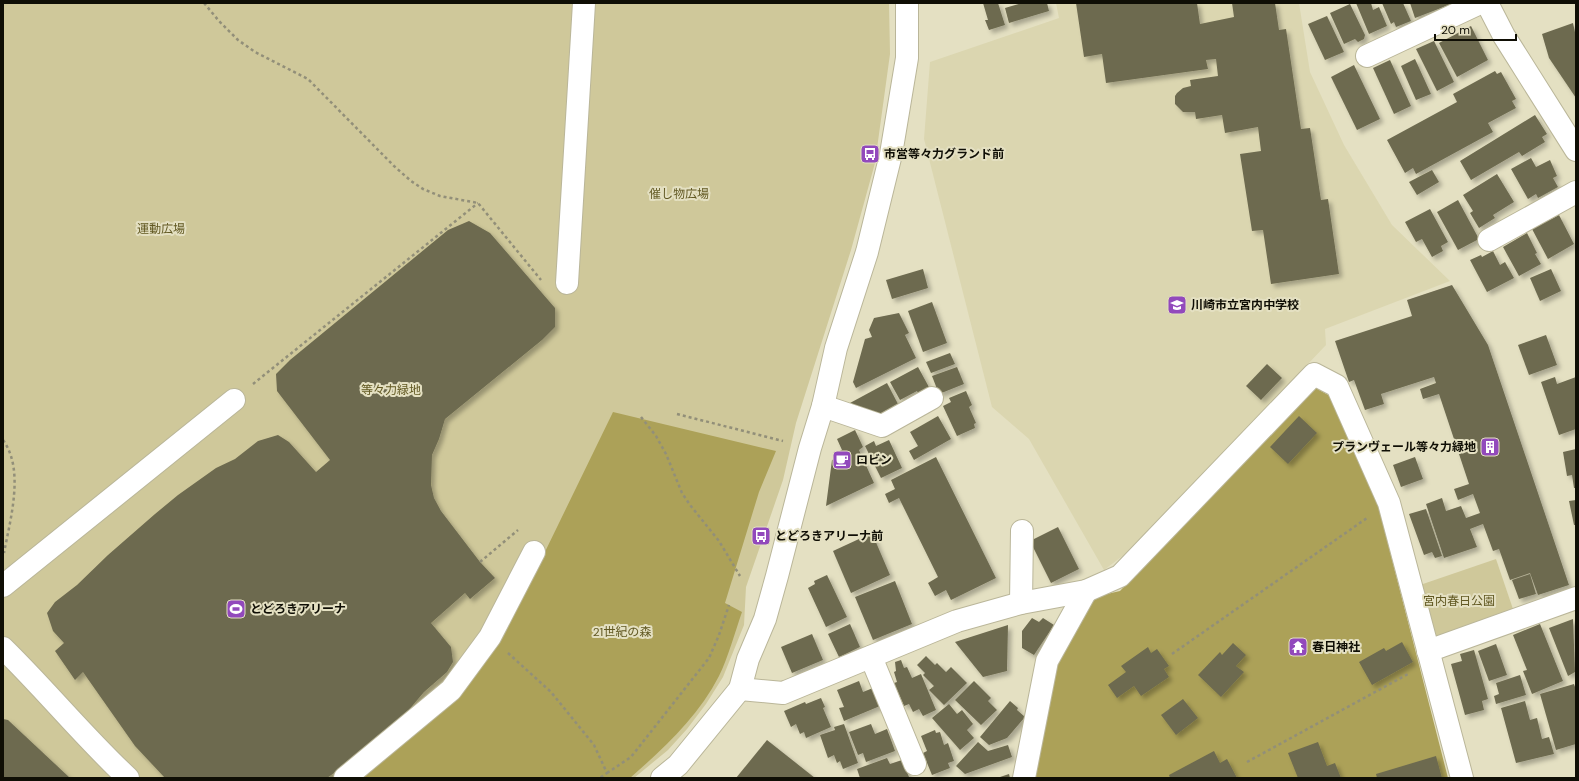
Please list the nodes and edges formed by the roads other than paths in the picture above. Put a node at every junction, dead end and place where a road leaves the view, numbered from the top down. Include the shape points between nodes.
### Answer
1 (584, 3) edge
2 (907, 3) edge
3 (1480, 3) edge
4 (1487, 3) edge
5 (1367, 56) dead end
6 (1576, 150) edge
7 (1576, 192) edge
8 (1489, 240) dead end
9 (567, 283) dead end
10 (932, 398) dead end
11 (234, 400) road end
12 (823, 406) junction
13 (1022, 531) dead end
14 (534, 552) dead end
15 (3, 586) edge
16 (1086, 591) junction
17 (1576, 598) edge
18 (1021, 603) junction
19 (3, 648) edge
20 (1430, 656) junction
21 (871, 657) junction
22 (740, 689) junction
23 (915, 764) dead end
24 (128, 778) edge
25 (345, 778) edge
26 (662, 778) edge
27 (1024, 778) edge
28 (1462, 778) edge

1 - 9 street
2 - 12 street via 907,58 892,154 867,252 836,348
3 - 5 street
4 - 6 street via 1504,36
7 - 8 street
10 - 12 street via 882,426
11 - 15 street
12 - 22 street via 775,583
13 - 18 street
14 - 25 street via 490,637 451,690
16 - 18 street
16 - 20 street via 1120,576 1314,374 1337,386 1389,503
16 - 27 street via 1047,661
17 - 20 street
18 - 21 street via 957,621
19 - 24 street
20 - 28 street
21 - 22 street via 784,693
21 - 23 street
22 - 26 street via 678,765

